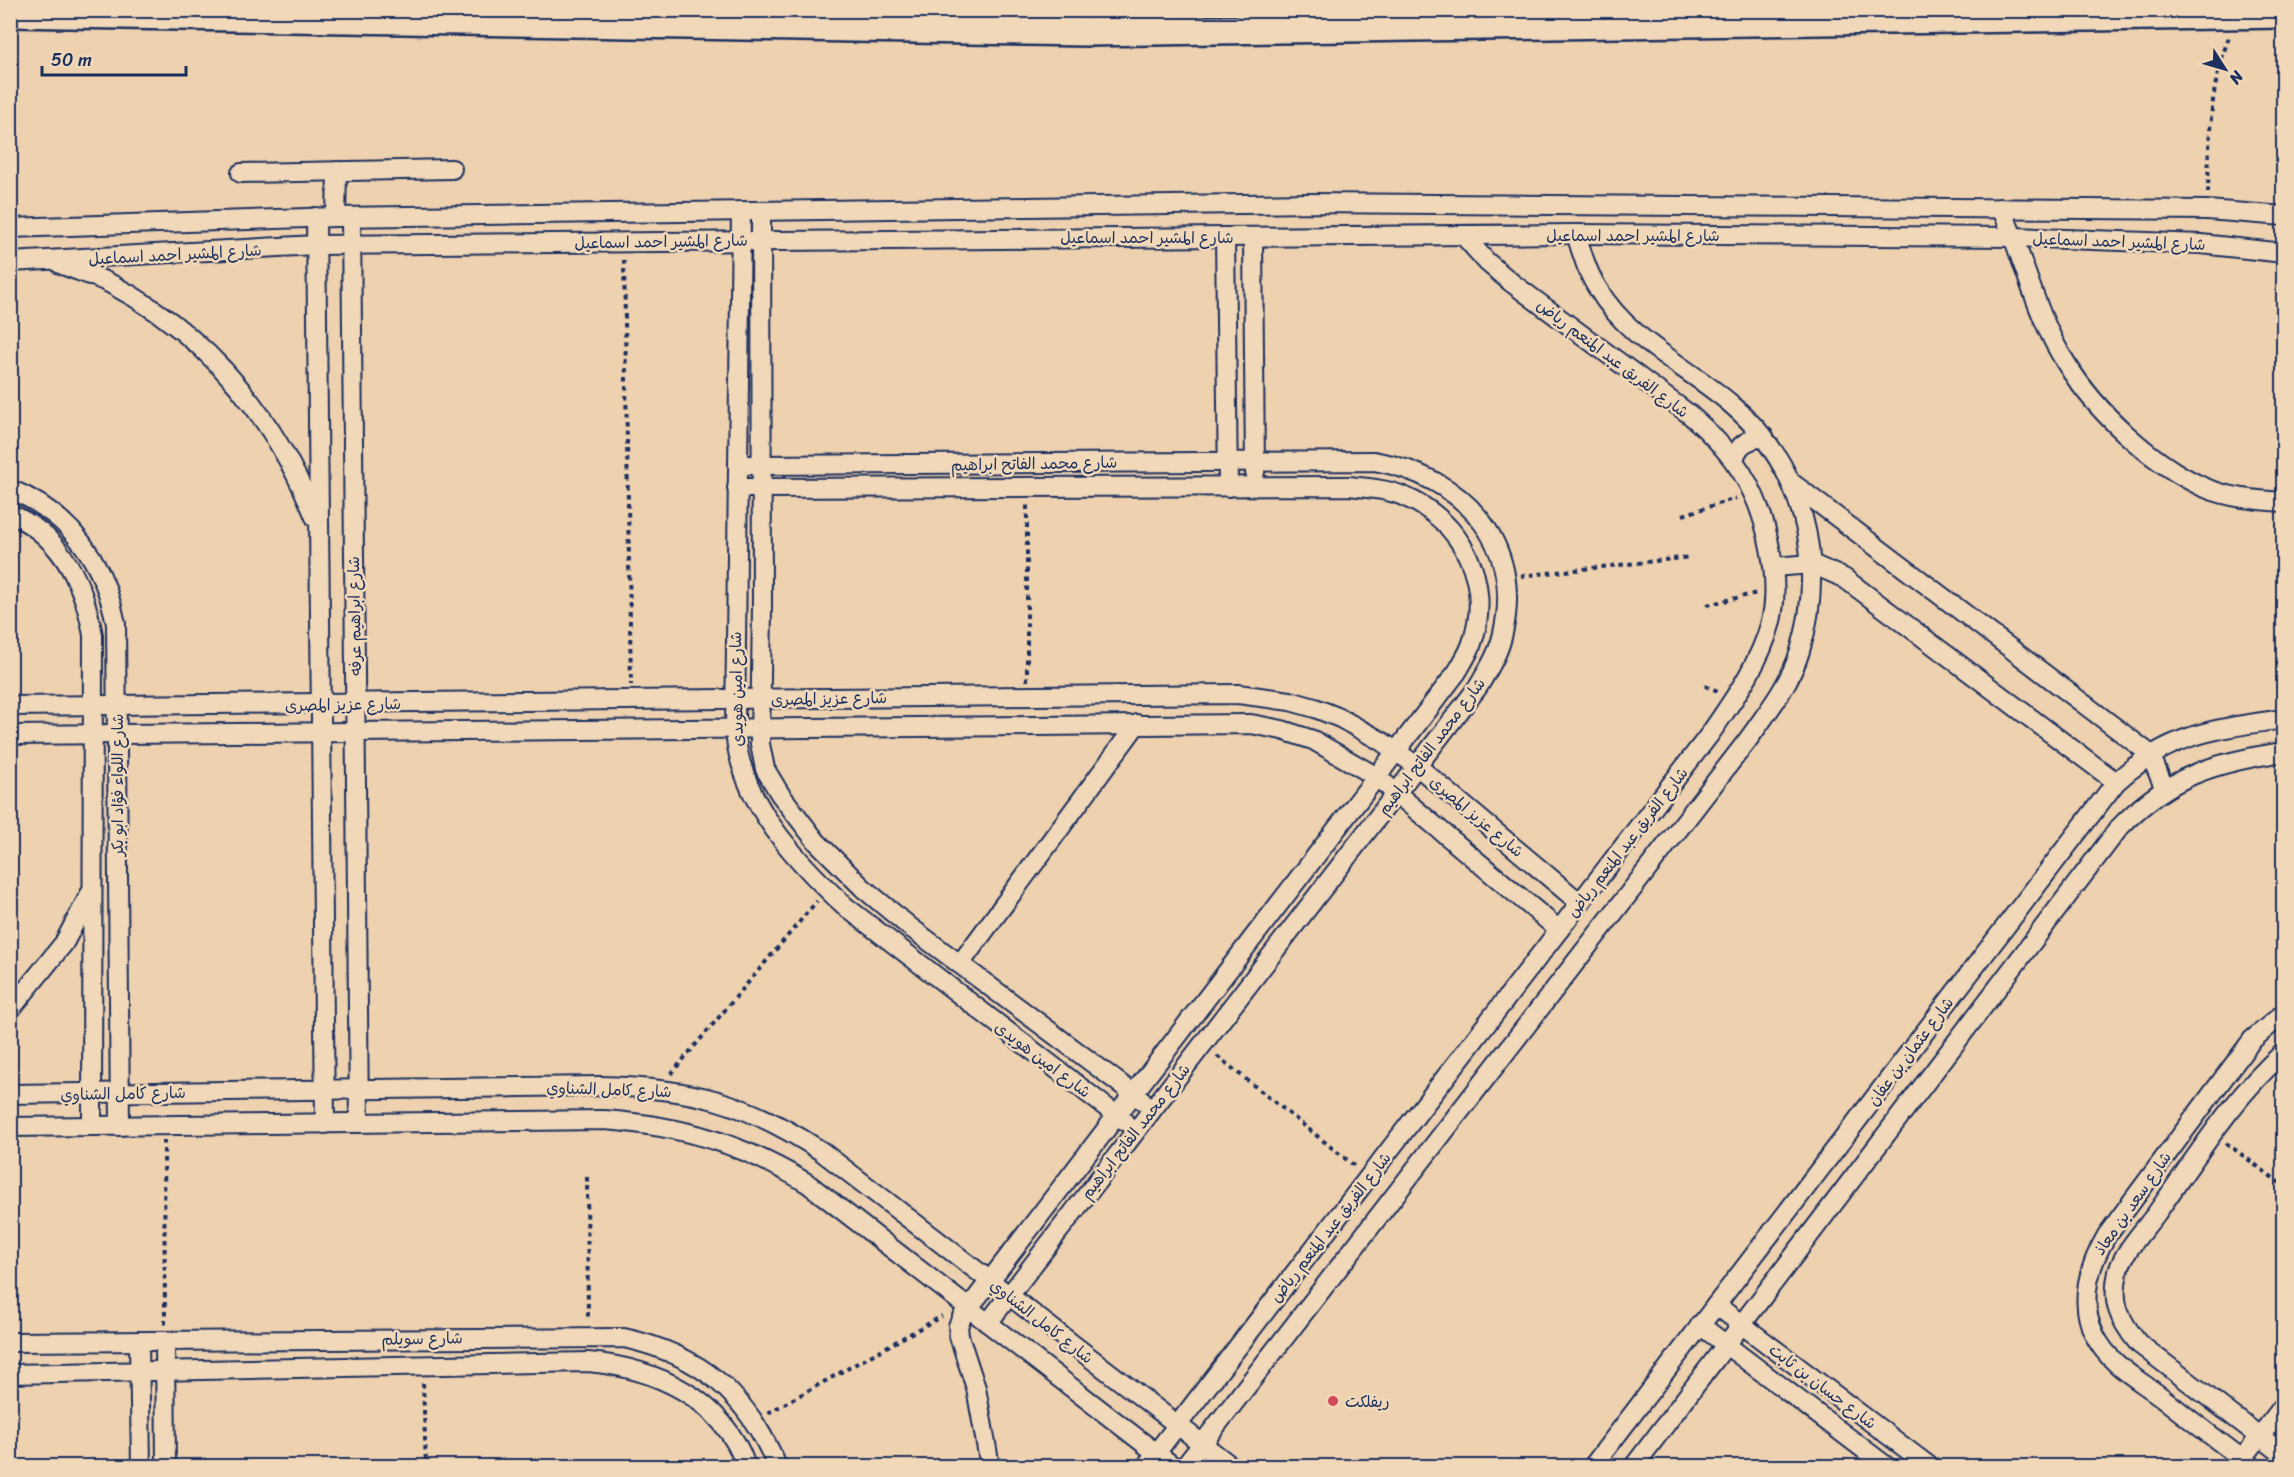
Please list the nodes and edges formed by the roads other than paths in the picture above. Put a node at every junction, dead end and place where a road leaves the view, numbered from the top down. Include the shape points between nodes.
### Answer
1 (10, 13) edge
2 (2283, 14) edge
3 (452, 169) dead end
4 (337, 171) junction
5 (242, 173) dead end
6 (2001, 208) junction
7 (741, 211) junction
8 (761, 211) junction
9 (2283, 216) edge
10 (316, 217) junction
11 (343, 217) junction
12 (10, 228) edge
13 (1576, 234) junction
14 (1463, 235) junction
15 (1225, 237) junction
16 (1253, 237) junction
17 (2014, 237) junction
18 (741, 240) junction
19 (761, 240) junction
20 (316, 245) junction
21 (351, 245) junction
22 (2283, 253) edge
23 (53, 261) junction
24 (10, 262) edge
25 (1226, 343) junction
26 (1254, 343) junction
27 (1764, 437) junction
28 (1254, 460) junction
29 (1734, 460) junction
30 (1228, 461) junction
31 (850, 464) junction
32 (738, 465) junction
33 (762, 465) junction
34 (1792, 483) junction
35 (1228, 487) junction
36 (1255, 487) junction
37 (737, 488) junction
38 (850, 488) junction
39 (10, 489) edge
40 (762, 489) junction
41 (2283, 502) edge
42 (10, 514) edge
43 (319, 526) junction
44 (1812, 564) junction
45 (1774, 567) junction
46 (735, 608) junction
47 (762, 608) junction
48 (735, 699) junction
49 (760, 699) junction
50 (355, 703) junction
51 (321, 704) junction
52 (10, 706) edge
53 (93, 706) junction
54 (117, 706) junction
55 (2283, 719) edge
56 (1137, 724) junction
57 (735, 729) junction
58 (759, 729) junction
59 (321, 733) junction
60 (355, 733) junction
61 (10, 735) edge
62 (93, 735) junction
63 (116, 735) junction
64 (1397, 751) junction
65 (2283, 752) edge
66 (2150, 754) junction
67 (1417, 766) junction
68 (1377, 777) junction
69 (2116, 783) junction
70 (2164, 787) junction
71 (1397, 792) junction
72 (92, 891) junction
73 (1580, 903) junction
74 (1559, 930) junction
75 (960, 964) junction
76 (10, 1010) edge
77 (2283, 1013) edge
78 (2283, 1052) edge
79 (325, 1090) junction
80 (359, 1090) junction
81 (92, 1093) junction
82 (119, 1093) junction
83 (10, 1094) edge
84 (1133, 1094) junction
85 (1153, 1108) junction
86 (1117, 1115) junction
87 (359, 1123) junction
88 (325, 1124) junction
89 (92, 1126) junction
90 (120, 1126) junction
91 (10, 1127) edge
92 (1136, 1130) junction
93 (989, 1280) junction
94 (1009, 1296) junction
95 (1716, 1305) junction
96 (966, 1306) junction
97 (988, 1323) junction
98 (1701, 1325) junction
99 (1742, 1325) junction
100 (139, 1341) junction
101 (165, 1341) junction
102 (10, 1342) edge
103 (1727, 1346) junction
104 (140, 1371) junction
105 (165, 1371) junction
106 (10, 1374) edge
107 (2283, 1405) edge
108 (1177, 1425) junction
109 (2260, 1437) junction
110 (1202, 1444) junction
111 (2283, 1456) edge
112 (1151, 1460) edge
113 (2244, 1464) edge
114 (141, 1467) edge
115 (165, 1467) edge
116 (746, 1467) edge
117 (777, 1467) edge
118 (990, 1467) edge
119 (1173, 1467) edge
120 (1185, 1467) edge
121 (1231, 1467) edge
122 (1593, 1467) edge
123 (1634, 1467) edge
124 (1886, 1467) edge
125 (1929, 1467) edge
126 (2277, 1467) edge

1 - 2 highway via 1087,32
3 - 4 street
4 - 5 street
4 - 11 street, شارع ابراهيم عرفه
6 - 8 street, شارع المشير احمد اسماعيل via 1308,203
6 - 9 street, شارع المشير احمد اسماعيل via 2207,210
6 - 17 street
7 - 8 street, شارع المشير احمد اسماعيل
7 - 11 street, شارع المشير احمد اسماعيل
7 - 18 street, شارع امين هويدى
8 - 19 street, شارع امين هويدى
10 - 11 street, شارع المشير احمد اسماعيل
10 - 12 street, شارع المشير احمد اسماعيل
10 - 20 street, شارع ابراهيم عرفه
11 - 21 street, شارع ابراهيم عرفه
13 - 14 street, شارع المشير احمد اسماعيل
13 - 17 street, شارع المشير احمد اسماعيل
13 - 27 street, شارع الفريق عبد المنعم رياض via 1589,272 1615,314 1733,405
14 - 16 street, شارع المشير احمد اسماعيل
14 - 29 street, شارع الفريق عبد المنعم رياض via 1512,283 1689,414
15 - 16 street, شارع المشير احمد اسماعيل
15 - 19 street, شارع المشير احمد اسماعيل
15 - 25 street
16 - 26 street
17 - 22 street, شارع المشير احمد اسماعيل via 2201,244
17 - 41 street via 2065,363 2126,434 2204,487 2250,499
18 - 19 street, شارع المشير احمد اسماعيل
18 - 21 street, شارع المشير احمد اسماعيل
18 - 32 street, شارع امين هويدى
19 - 33 street, شارع امين هويدى
20 - 21 street, شارع المشير احمد اسماعيل
20 - 23 street, شارع المشير احمد اسماعيل
20 - 43 street, شارع ابراهيم عرفه
21 - 50 street, شارع ابراهيم عرفه
23 - 24 street, شارع المشير احمد اسماعيل
23 - 43 street via 110,283 153,309 189,334 223,366 254,402 281,444
25 - 26 street
25 - 30 street
26 - 28 street
27 - 29 street via 1752,438 1742,445
27 - 34 street, شارع الفريق عبد المنعم رياض
28 - 30 street, شارع محمد الفاتح ابراهيم
28 - 36 street
28 - 67 street, شارع محمد الفاتح ابراهيم via 1355,459 1415,471 1446,486 1472,508 1491,535 1506,578 1503,634 1495,658 1478,687
29 - 45 street, شارع الفريق عبد المنعم رياض via 1764,517
30 - 31 street, شارع محمد الفاتح ابراهيم
30 - 35 street
31 - 33 street, شارع محمد الفاتح ابراهيم
31 - 38 street
32 - 33 street, شارع محمد الفاتح ابراهيم
32 - 37 street, شارع امين هويدى
33 - 40 street, شارع امين هويدى
34 - 44 street, شارع الفريق عبد المنعم رياض via 1805,519
34 - 66 street
35 - 36 street, شارع محمد الفاتح ابراهيم
35 - 38 street, شارع محمد الفاتح ابراهيم
36 - 64 street, شارع محمد الفاتح ابراهيم via 1348,486 1402,495 1429,509 1452,530 1469,555 1478,585 1479,615 1472,645 1457,672
37 - 40 street, شارع محمد الفاتح ابراهيم
37 - 46 street, شارع امين هويدى
38 - 40 street, شارع محمد الفاتح ابراهيم
39 - 54 street, شارع اللواء فؤاد ابو بكر via 58,516 80,538 98,565 116,624
40 - 47 street, شارع امين هويدى
42 - 53 street, شارع اللواء فؤاد ابو بكر via 39,531 61,552 77,578 88,606 93,635
43 - 51 street, شارع ابراهيم عرفه
44 - 45 street
44 - 69 street via 1844,578
44 - 110 street, شارع الفريق عبد المنعم رياض via 1811,605 1800,653 1778,698
45 - 73 street, شارع الفريق عبد المنعم رياض via 1770,625 1736,697
46 - 47 street
46 - 48 street, شارع امين هويدى
47 - 49 street, شارع امين هويدى
48 - 49 street, شارع عزيز المصرى
48 - 50 street, شارع عزيز المصرى
48 - 57 street, شارع امين هويدى
49 - 58 street, شارع امين هويدى
49 - 64 street, شارع عزيز المصرى via 1264,697 1340,718
50 - 51 street, شارع عزيز المصرى
50 - 60 street, شارع ابراهيم عرفه
51 - 54 street, شارع عزيز المصرى
51 - 59 street, شارع ابراهيم عرفه
52 - 53 street, شارع عزيز المصرى
53 - 54 street, شارع عزيز المصرى
53 - 62 street, شارع اللواء فؤاد ابو بكر
54 - 63 street, شارع اللواء فؤاد ابو بكر
55 - 66 street, شارع عثمان بن عفان via 2203,732
56 - 58 street, شارع عزيز المصرى
56 - 68 street, شارع عزيز المصرى via 1240,723 1282,730 1313,740
56 - 75 street
57 - 58 street, شارع عزيز المصرى
57 - 60 street, شارع عزيز المصرى
57 - 86 street, شارع امين هويدى via 740,763 764,812 826,889 880,936
58 - 75 street, شارع امين هويدى via 765,769 816,841 863,888
59 - 60 street, شارع عزيز المصرى
59 - 63 street, شارع عزيز المصرى
59 - 79 street, شارع ابراهيم عرفه
60 - 80 street, شارع ابراهيم عرفه
61 - 62 street, شارع عزيز المصرى
62 - 63 street, شارع عزيز المصرى
62 - 72 street, شارع اللواء فؤاد ابو بكر
63 - 82 street, شارع اللواء فؤاد ابو بكر
64 - 67 street, شارع عزيز المصرى
64 - 68 street, شارع محمد الفاتح ابراهيم
65 - 70 street, شارع عثمان بن عفان via 2237,758
66 - 69 street, شارع عثمان بن عفان
66 - 70 street
67 - 71 street, شارع محمد الفاتح ابراهيم
67 - 73 street, شارع عزيز المصرى
68 - 71 street, شارع عزيز المصرى
68 - 84 street, شارع محمد الفاتح ابراهيم
69 - 95 street, شارع عثمان بن عفان
70 - 99 street, شارع عثمان بن عفان via 2119,828
71 - 74 street, شارع عزيز المصرى
71 - 85 street, شارع محمد الفاتح ابراهيم
72 - 76 street via 64,943
72 - 81 street, شارع اللواء فؤاد ابو بكر
73 - 74 street, شارع الفريق عبد المنعم رياض
74 - 108 street, شارع الفريق عبد المنعم رياض
75 - 84 street, شارع امين هويدى
77 - 113 street, شارع سعد بن معاذ via 2252,1040 2107,1235 2092,1260 2086,1288 2088,1316 2098,1341 2116,1363
78 - 109 street, شارع سعد بن معاذ via 2266,1067 2213,1133 2124,1261 2115,1295 2121,1322 2138,1343
79 - 80 street, شارع كامل الشناوي
79 - 82 street, شارع كامل الشناوي
79 - 88 street, شارع ابراهيم عرفه
80 - 87 street, شارع ابراهيم عرفه
80 - 93 street, شارع كامل الشناوي via 600,1086 694,1093 739,1106 782,1125 821,1151
81 - 82 street, شارع كامل الشناوي
81 - 83 street, شارع كامل الشناوي
81 - 89 street, شارع اللواء فؤاد ابو بكر
82 - 90 street, شارع اللواء فؤاد ابو بكر
84 - 85 street, شارع امين هويدى
84 - 86 street, شارع محمد الفاتح ابراهيم
85 - 92 street, شارع محمد الفاتح ابراهيم
86 - 92 street, شارع امين هويدى
86 - 93 street, شارع محمد الفاتح ابراهيم
87 - 88 street, شارع كامل الشناوي
87 - 96 street, شارع كامل الشناوي via 604,1120 690,1131 741,1148 807,1183
88 - 90 street, شارع كامل الشناوي
89 - 90 street, شارع كامل الشناوي
89 - 91 street, شارع كامل الشناوي
92 - 94 street, شارع محمد الفاتح ابراهيم
93 - 94 street, شارع كامل الشناوي
93 - 96 street, شارع محمد الفاتح ابراهيم
94 - 97 street, شارع محمد الفاتح ابراهيم
94 - 108 street, شارع كامل الشناوي
95 - 98 street, شارع عثمان بن عفان
95 - 99 street, شارع حسان بن ثابت
96 - 97 street, شارع كامل الشناوي
96 - 118 street, شارع محمد الفاتح ابراهيم via 958,1326 959,1336 975,1388
97 - 112 street, شارع كامل الشناوي
98 - 103 street, شارع حسان بن ثابت
98 - 122 street, شارع عثمان بن عفان
99 - 103 street, شارع عثمان بن عفان
99 - 125 street, شارع حسان بن ثابت
100 - 101 street, شارع سويلم
100 - 102 street, شارع سويلم
100 - 104 street
101 - 105 street
101 - 117 street, شارع سويلم via 624,1338 678,1354 724,1386 765,1437
103 - 123 street, شارع عثمان بن عفان
103 - 124 street, شارع حسان بن ثابت
104 - 105 street, شارع سويلم
104 - 106 street, شارع سويلم
104 - 114 street
105 - 115 street
105 - 116 street, شارع سويلم via 588,1362 620,1365 679,1386 704,1405 726,1427
107 - 109 street
108 - 110 street, شارع كامل الشناوي
108 - 112 street, شارع الفريق عبد المنعم رياض
109 - 111 street, شارع سعد بن معاذ
109 - 113 street
110 - 120 street, شارع الفريق عبد المنعم رياض
110 - 121 street, شارع كامل الشناوي
111 - 126 street
112 - 119 street, شارع كامل الشناوي

